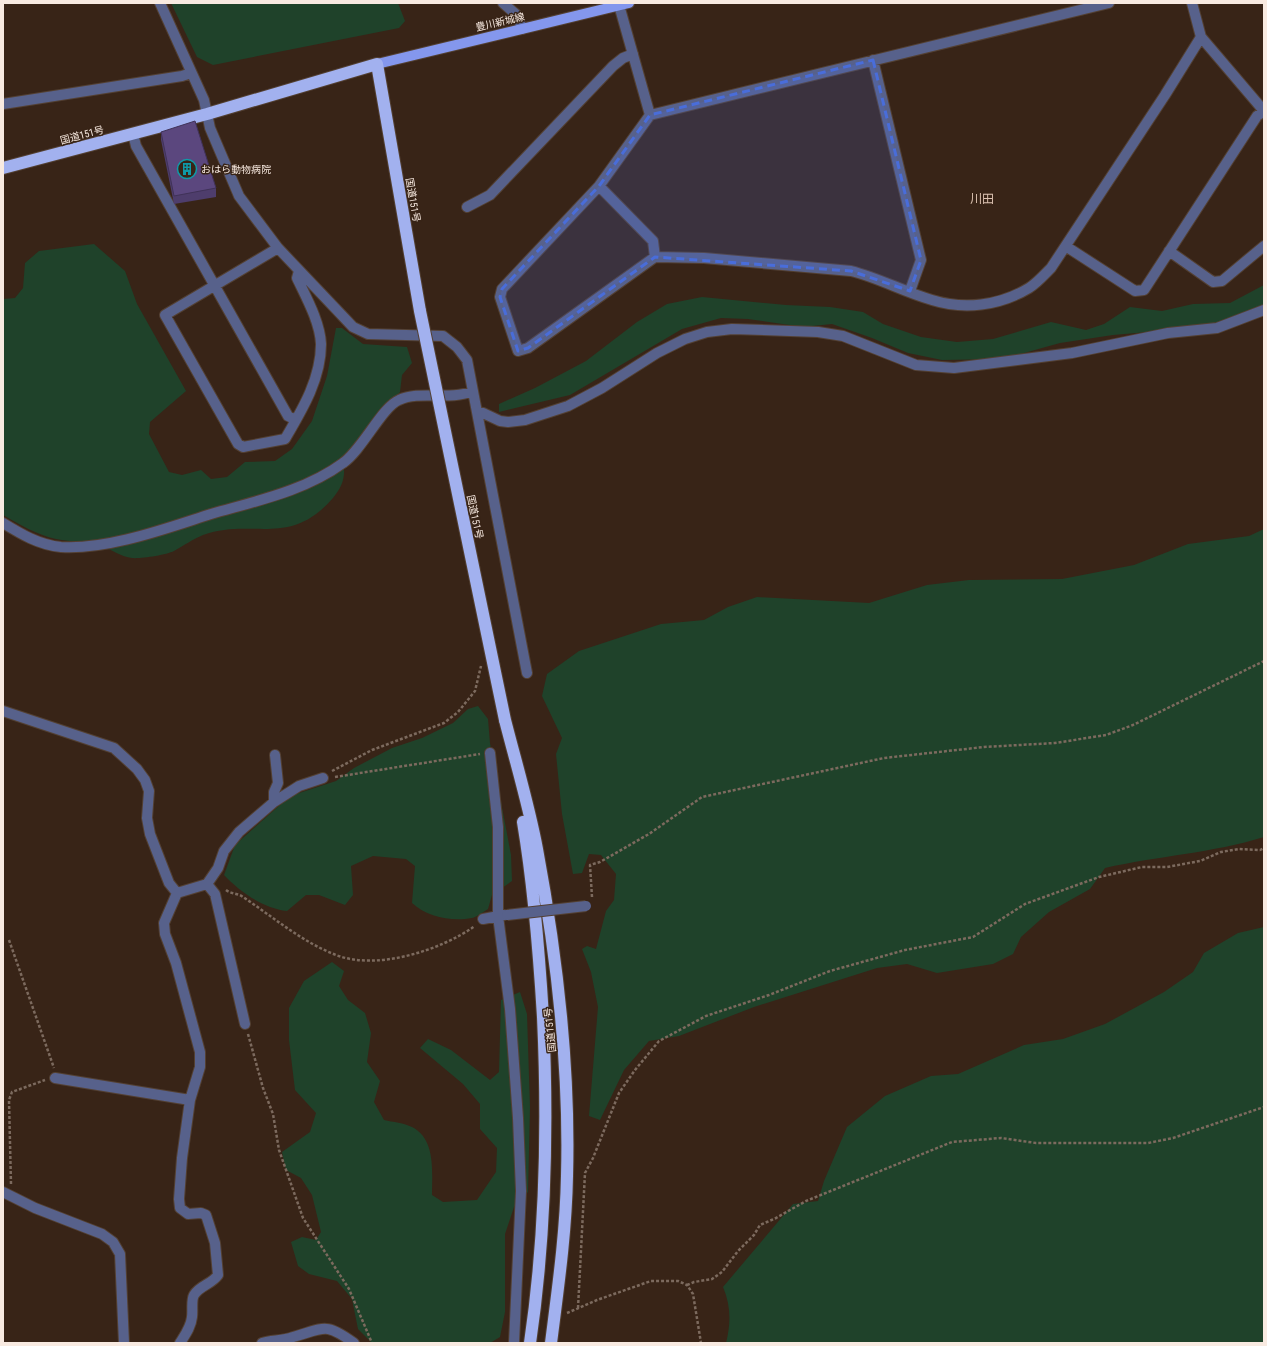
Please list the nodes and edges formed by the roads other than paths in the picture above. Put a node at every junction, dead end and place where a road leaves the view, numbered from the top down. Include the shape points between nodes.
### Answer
1 (160, 3) edge
2 (503, 3) edge
3 (1109, 3) edge
4 (1192, 3) edge
5 (624, 4) edge
6 (522, 29) junction
7 (1201, 37) junction
8 (633, 54) junction
9 (874, 60) junction
10 (377, 64) junction
11 (191, 72) junction
12 (3, 104) edge
13 (1264, 111) edge
14 (207, 114) junction
15 (650, 115) junction
16 (133, 134) junction
17 (3, 168) edge
18 (599, 186) junction
19 (467, 206) dead end
20 (1264, 246) edge
21 (1067, 247) junction
22 (278, 248) junction
23 (1169, 251) junction
24 (655, 257) junction
25 (299, 271) junction
26 (215, 286) junction
27 (910, 291) junction
28 (1264, 310) edge
29 (473, 391) junction
30 (476, 412) junction
31 (296, 420) junction
32 (3, 523) edge
33 (527, 673) dead end
34 (3, 711) edge
35 (505, 720) junction
36 (490, 753) road end
37 (275, 755) dead end
38 (323, 778) road end
39 (274, 802) junction
40 (210, 881) junction
41 (177, 893) junction
42 (586, 906) road end
43 (503, 916) junction
44 (482, 919) road end
45 (245, 1024) road end
46 (55, 1078) road end
47 (190, 1100) junction
48 (4, 1193) edge
49 (124, 1343) edge
50 (180, 1343) edge
51 (262, 1343) edge
52 (354, 1343) edge
53 (514, 1343) edge
54 (530, 1343) edge
55 (551, 1343) edge

1 - 11 street
2 - 6 street via 518,16
3 - 9 street
4 - 7 street
5 - 6 main road, 豊川新城線
5 - 8 street
6 - 10 main road, 豊川新城線
7 - 13 street
7 - 21 street
8 - 15 street
8 - 19 street via 613,66 490,194
9 - 15 street
9 - 27 street via 921,260
10 - 14 highway, 国道151号
10 - 35 highway, 国道151号, bridge via 420,311
11 - 12 street via 182,76
11 - 14 street via 204,100
13 - 23 street via 1257,116
14 - 16 highway, 国道151号
14 - 22 street via 210,128 239,196
15 - 18 street
16 - 17 highway, 国道151号
16 - 26 street via 136,146
18 - 24 street via 653,242
18 - 24 street via 502,290 500,297 518,351 528,348
20 - 23 street via 1222,281 1213,282
21 - 23 street via 1135,291 1144,290
21 - 27 street via 1051,268 1030,288 1010,298 979,306 956,306 930,300
22 - 25 street
22 - 26 street
24 - 27 street via 704,258 851,270
25 - 29 street via 354,327 368,334 444,336 458,346 467,360
25 - 31 street via 297,278 318,327 321,344 318,368 310,394
26 - 31 street via 288,416
26 - 31 street via 165,315 238,444 243,447 285,439
28 - 30 street via 1217,328 1168,333 1072,353 954,368 916,365 843,336 818,332 732,328 685,339 568,406 525,420 508,422
29 - 30 street
29 - 32 street via 461,396 408,397 397,400 361,445 345,462 331,471 295,489 136,537 62,547 42,544
30 - 33 street
34 - 41 street via 114,748 137,769 149,791 147,818 150,834 169,883
35 - 54 highway, 国道151号 via 528,850 539,939 544,1047 546,1114 542,1226
35 - 55 highway, 国道151号 via 537,848 552,939 564,1050 567,1176 563,1244
36 - 43 street via 498,827
37 - 39 street via 278,783 274,792
38 - 39 street via 299,786
39 - 40 street via 239,832 224,851
40 - 41 street
40 - 45 street
41 - 47 street via 164,923 200,1052 200,1067
42 - 43 street, bridge
43 - 44 street
43 - 53 street via 521,1191
46 - 47 street
47 - 50 street via 182,1158 180,1208 188,1214 206,1215 216,1243 218,1275 213,1282 201,1287 193,1296 190,1326
48 - 49 street via 102,1234 113,1242 120,1254
51 - 52 street via 328,1328 337,1330

